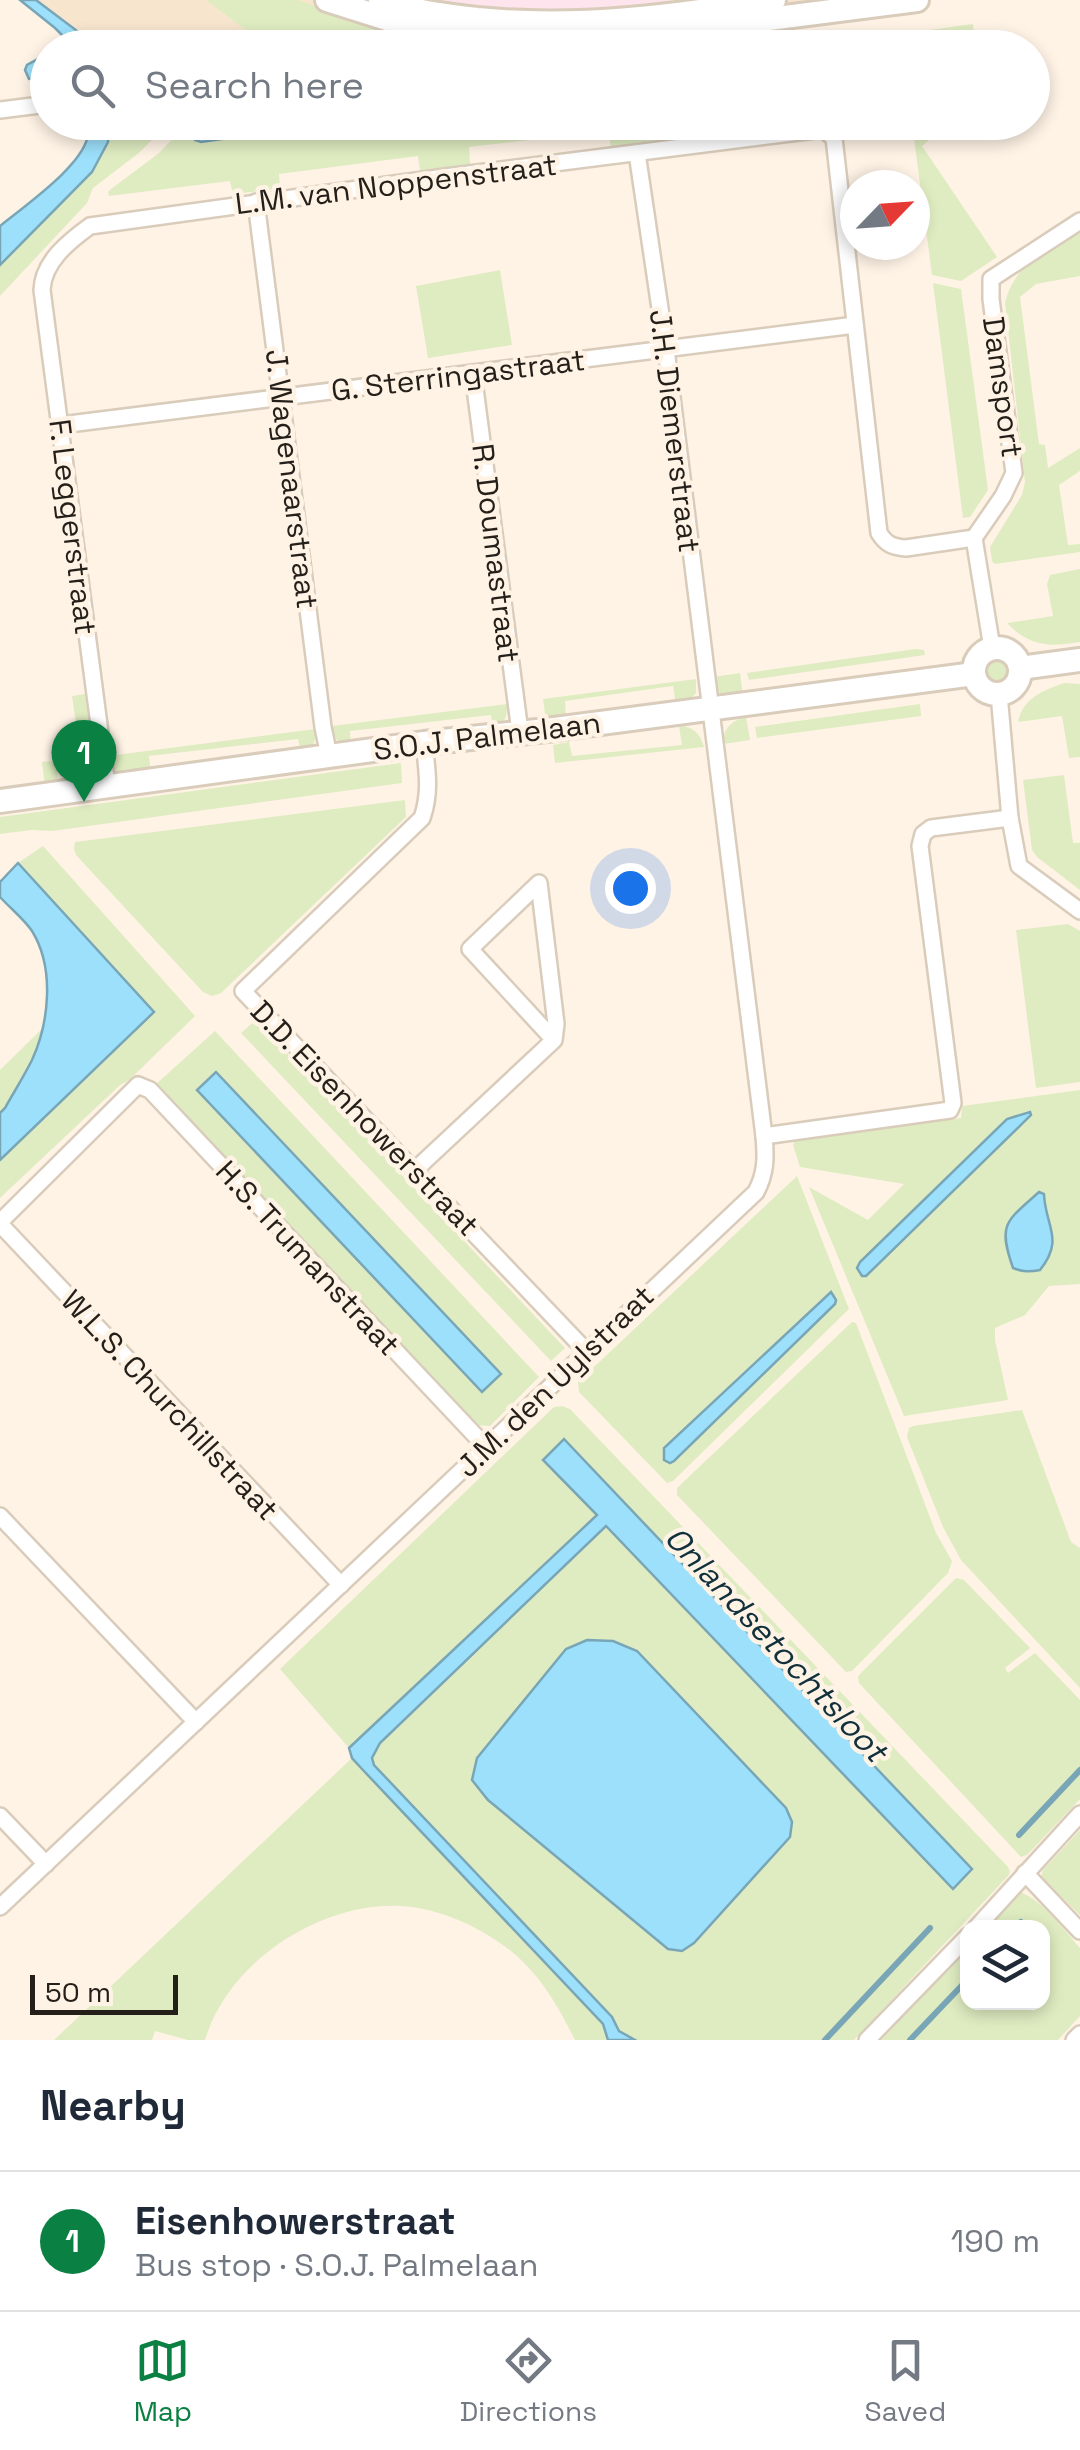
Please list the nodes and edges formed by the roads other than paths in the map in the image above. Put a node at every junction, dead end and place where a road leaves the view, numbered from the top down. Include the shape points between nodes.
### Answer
1 (327, 0) edge
2 (380, 0) edge
3 (774, 0) edge
4 (916, 0) edge
5 (857, 4) edge
6 (804, 7) edge
7 (422, 30) edge
8 (670, 30) edge
9 (30, 106) edge
10 (0, 110) edge
11 (734, 140) edge
12 (834, 140) edge
13 (637, 153) junction
14 (256, 202) junction
15 (1080, 221) edge
16 (45, 268) joint
17 (855, 326) junction
18 (666, 349) junction
19 (472, 374) junction
20 (281, 398) junction
21 (61, 426) junction
22 (974, 538) junction
23 (992, 648) junction
24 (1080, 660) edge
25 (1020, 668) junction
26 (974, 674) junction
27 (998, 694) junction
28 (711, 709) junction
29 (520, 732) junction
30 (424, 743) junction
31 (329, 756) junction
32 (106, 786) junction
33 (0, 801) edge
34 (1010, 818) junction
35 (1080, 911) edge
36 (554, 1040) junction
37 (764, 1136) junction
38 (415, 1170) junction
39 (0, 1223) edge
40 (587, 1352) junction
41 (486, 1448) junction
42 (0, 1516) edge
43 (341, 1585) junction
44 (196, 1722) junction
45 (1080, 1814) edge
46 (0, 1816) edge
47 (46, 1864) junction
48 (1024, 1873) junction
49 (0, 1907) edge
50 (983, 1920) edge
51 (1080, 1931) edge
52 (960, 1944) edge
53 (1080, 2034) edge
54 (867, 2040) edge
55 (1074, 2040) edge

1 - 7 street
2 - 3 street via 459,17 586,23
4 - 5 street
5 - 6 street
6 - 8 street
9 - 10 street
11 - 13 street, L.M. van Noppenstraat
12 - 17 street, L.M. van Noppenstraat
13 - 14 street, L.M. van Noppenstraat
13 - 18 street, J.H. Diemerstraat
14 - 16 street, L.M. van Noppenstraat via 90,226
14 - 20 street, J. Wagenaarstraat
15 - 22 street, Damsport via 991,278 1014,473
16 - 21 street, F. Leggerstraat via 42,290
17 - 18 street, G. Sterringastraat
17 - 22 street via 878,533 906,548
18 - 19 street, G. Sterringastraat
18 - 28 street, J.H. Diemerstraat
19 - 20 street, G. Sterringastraat
19 - 29 street, R. Doumastraat
20 - 21 street, G. Sterringastraat
20 - 31 street, J. Wagenaarstraat
21 - 32 street, F. Leggerstraat
22 - 23 street
23 - 25 street via 1010,652
23 - 26 street via 976,659
24 - 25 street
25 - 27 street via 1012,688
26 - 27 street via 982,689
26 - 28 street, S.O.J. Palmelaan
27 - 34 street
28 - 29 street, S.O.J. Palmelaan
28 - 37 street, J.M. den Uylstraat
29 - 30 street, S.O.J. Palmelaan
30 - 31 street, S.O.J. Palmelaan
30 - 38 street, D.D. Eisenhowerstraat via 429,783 422,818 242,991
31 - 32 street, S.O.J. Palmelaan
32 - 33 street, S.O.J. Palmelaan
34 - 35 street via 1019,866
34 - 37 street via 932,828 920,846 950,1110
36 - 36 street via 556,1024 539,883 470,949
36 - 38 street
37 - 40 street, J.M. den Uylstraat via 766,1162 756,1192
38 - 40 street, D.D. Eisenhowerstraat
39 - 41 street, H.S. Trumanstraat via 138,1085 150,1090
39 - 43 street, W.L.S. Churchillstraat
40 - 41 street, J.M. den Uylstraat
41 - 43 street, J.M. den Uylstraat
42 - 44 street
43 - 44 street, J.M. den Uylstraat
44 - 47 street, J.M. den Uylstraat
45 - 48 street
46 - 47 street
47 - 49 street, J.M. den Uylstraat
48 - 50 street
48 - 51 street
52 - 54 street
53 - 55 street

